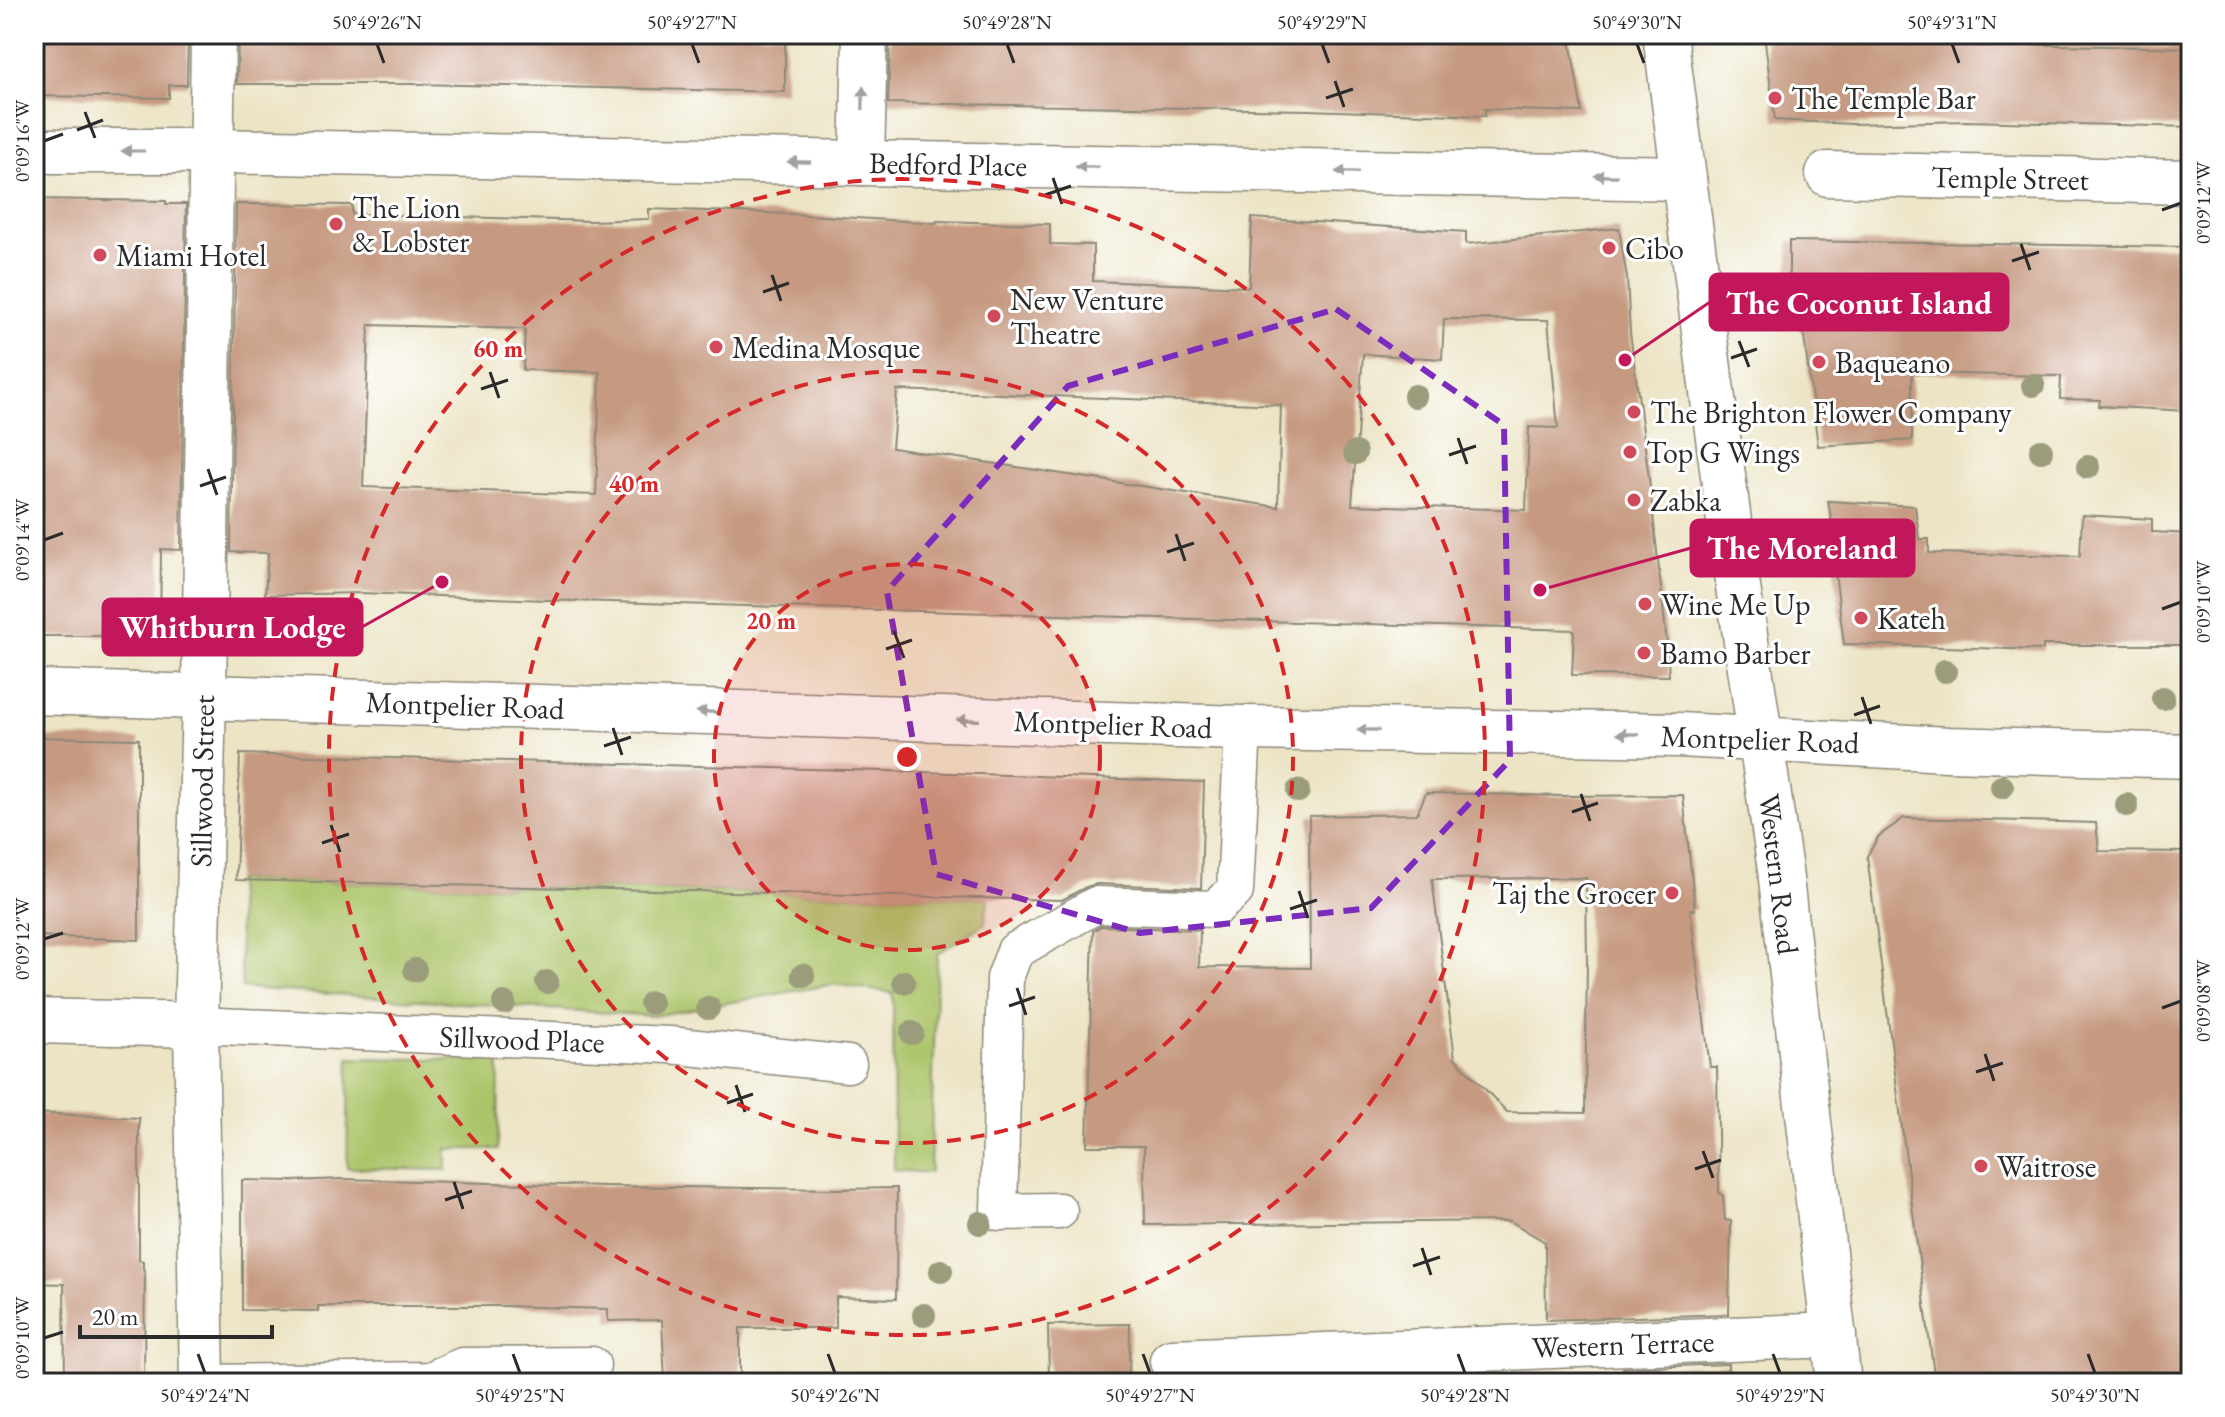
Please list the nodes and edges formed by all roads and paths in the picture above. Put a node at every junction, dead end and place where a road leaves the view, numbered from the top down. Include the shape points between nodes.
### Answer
1 (213, 34) edge
2 (865, 34) edge
3 (1665, 34) edge
4 (34, 151) edge
5 (211, 151) junction
6 (862, 163) junction
7 (1828, 174) dead end
8 (1684, 178) junction
9 (2191, 182) edge
10 (34, 692) edge
11 (204, 697) junction
12 (1243, 728) junction
13 (1762, 738) junction
14 (2191, 756) edge
15 (34, 1021) edge
16 (196, 1025) junction
17 (848, 1064) dead end
18 (1059, 1211) dead end
19 (1834, 1335) junction
20 (1172, 1361) dead end
21 (592, 1365) dead end
22 (202, 1383) edge
23 (1839, 1383) edge

1 - 5 street, Sillwood Street
6 -> 2 street
3 - 8 street, Western Road
5 -> 4 street, Bedford Place
6 -> 5 street, Bedford Place
5 - 11 street, Sillwood Street
8 -> 6 street, Bedford Place
7 - 9 street, Temple Street
8 - 13 street, Western Road
10 - 11 street, Montpelier Road
12 -> 11 street, Montpelier Road
11 - 16 street, Sillwood Street
13 -> 12 street, Montpelier Road
12 - 18 lane via 1235,891 1214,909 1096,905 1015,951 1005,978 999,1212
13 - 14 street, Montpelier Road
13 - 19 street, Western Road
15 - 16 street
16 - 17 lane, Sillwood Place via 670,1045
16 - 22 street, Sillwood Street
19 - 20 street, Western Terrace
19 - 23 street, Western Road
21 - 22 lane via 462,1366 430,1380

